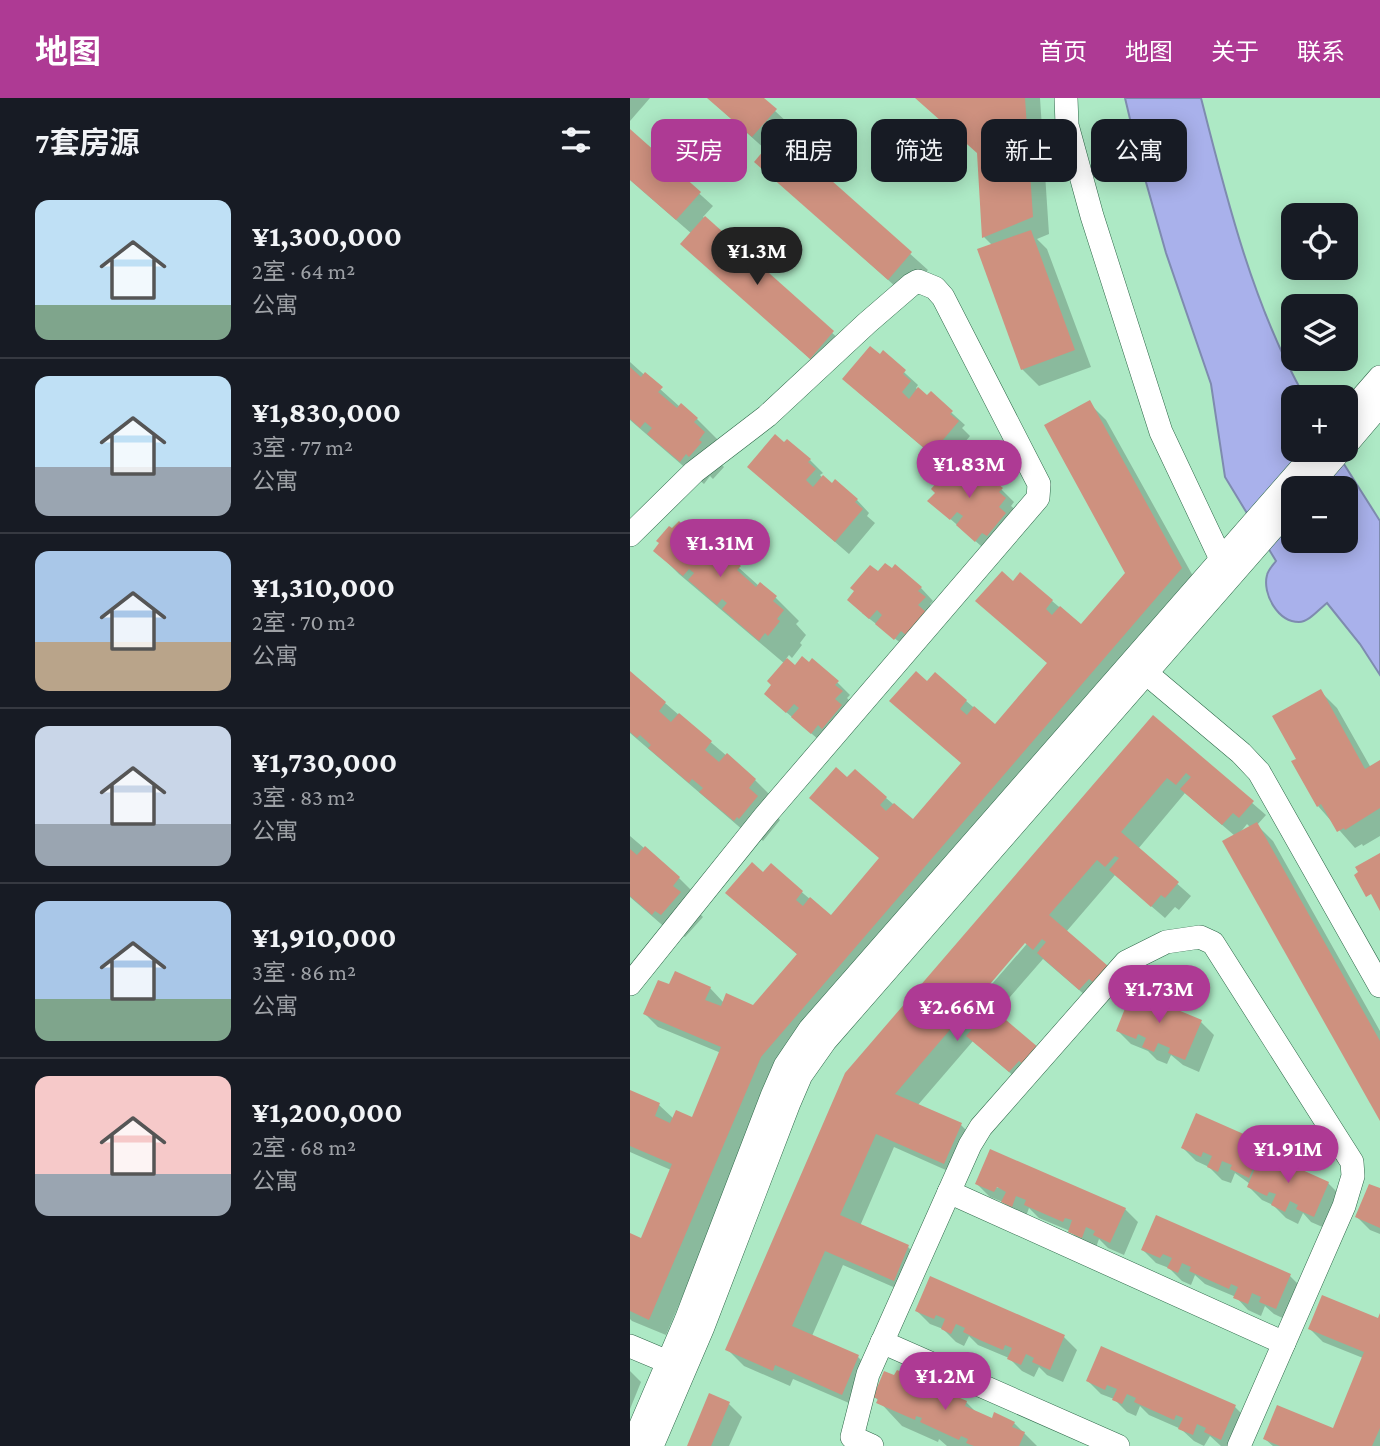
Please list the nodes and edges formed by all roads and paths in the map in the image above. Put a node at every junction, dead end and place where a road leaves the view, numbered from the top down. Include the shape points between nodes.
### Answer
1 (1066, 98) edge
2 (1380, 377) edge
3 (1380, 405) edge
4 (1358, 416) edge
5 (1358, 426) edge
6 (1308, 462) edge
7 (1281, 516) edge
8 (630, 535) edge
9 (1242, 550) junction
10 (1221, 559) junction
11 (1146, 673) junction
12 (630, 984) edge
13 (1380, 986) edge
14 (949, 1192) junction
15 (882, 1342) junction
16 (1284, 1343) junction
17 (630, 1346) edge
18 (668, 1362) junction
19 (632, 1446) edge
20 (652, 1446) edge
21 (872, 1446) edge
22 (1118, 1446) edge
23 (1239, 1446) edge

1 - 10 street via 1068,125 1092,216 1161,432
2 - 4 street
3 - 5 street
6 - 9 street
7 - 9 street
8 - 12 street via 694,472 767,416 918,281 936,288 943,297 1039,484 1038,498 765,816
9 - 10 street
9 - 11 street
10 - 18 street via 810,1029 772,1096
11 - 13 street via 1259,772
11 - 20 street via 825,1041 801,1075 704,1326
14 - 15 street
14 - 16 street
14 - 16 street via 981,1127 1126,962 1166,942 1191,937 1207,940 1352,1162 1344,1206
15 - 21 street via 868,1374 852,1437
15 - 22 street
16 - 23 street
17 - 18 street
18 - 19 street

